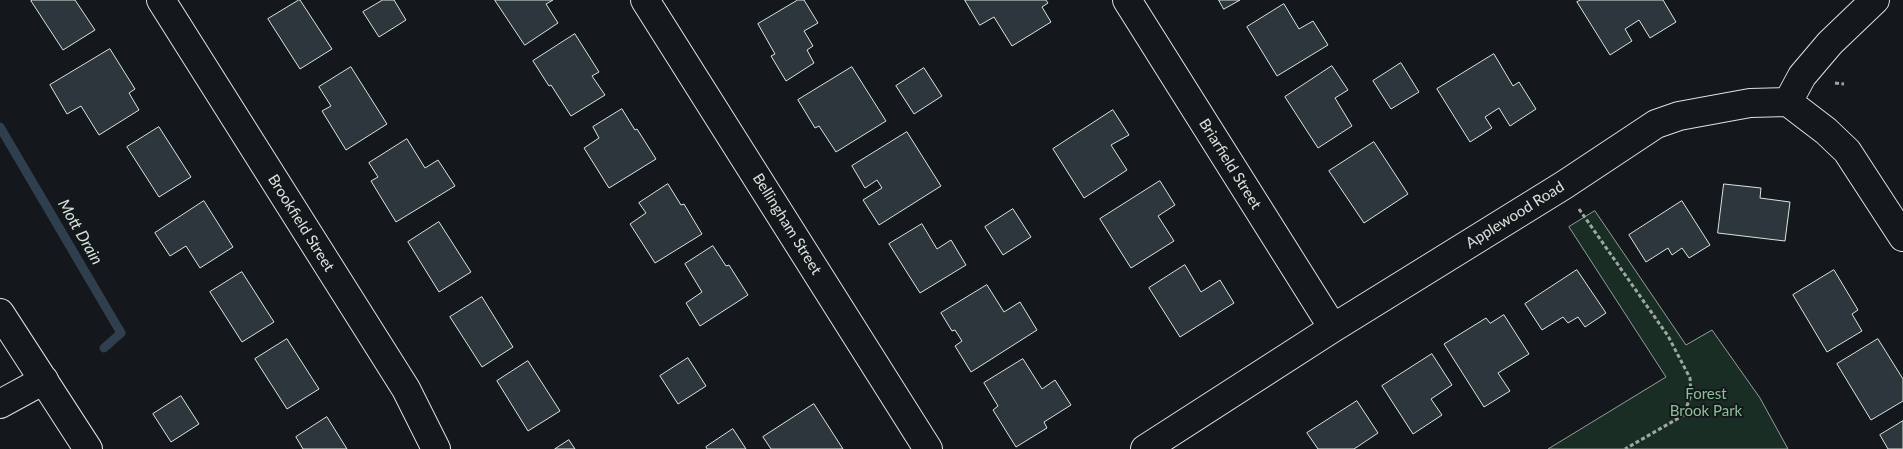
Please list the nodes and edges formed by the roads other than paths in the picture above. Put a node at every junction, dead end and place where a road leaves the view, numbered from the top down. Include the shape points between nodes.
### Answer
1 (161, 0) edge
2 (645, 0) edge
3 (1127, 0) edge
4 (1875, 0) edge
5 (1788, 102) junction
6 (1903, 237) edge
7 (2, 321) edge
8 (1333, 328) junction
9 (44, 380) junction
10 (0, 404) edge
11 (88, 449) edge
12 (436, 449) edge
13 (928, 449) edge
14 (1145, 449) edge

1 - 12 street, Brookfield Street via 406,389
2 - 13 street, Bellingham Street
3 - 8 street, Briarfield Street
4 - 5 street via 1825,49 1802,76
5 - 6 street via 1847,151
5 - 8 street, Applewood Road via 1728,107 1679,116 1656,124
7 - 9 street
8 - 14 street, Applewood Road
9 - 10 street
9 - 11 street

